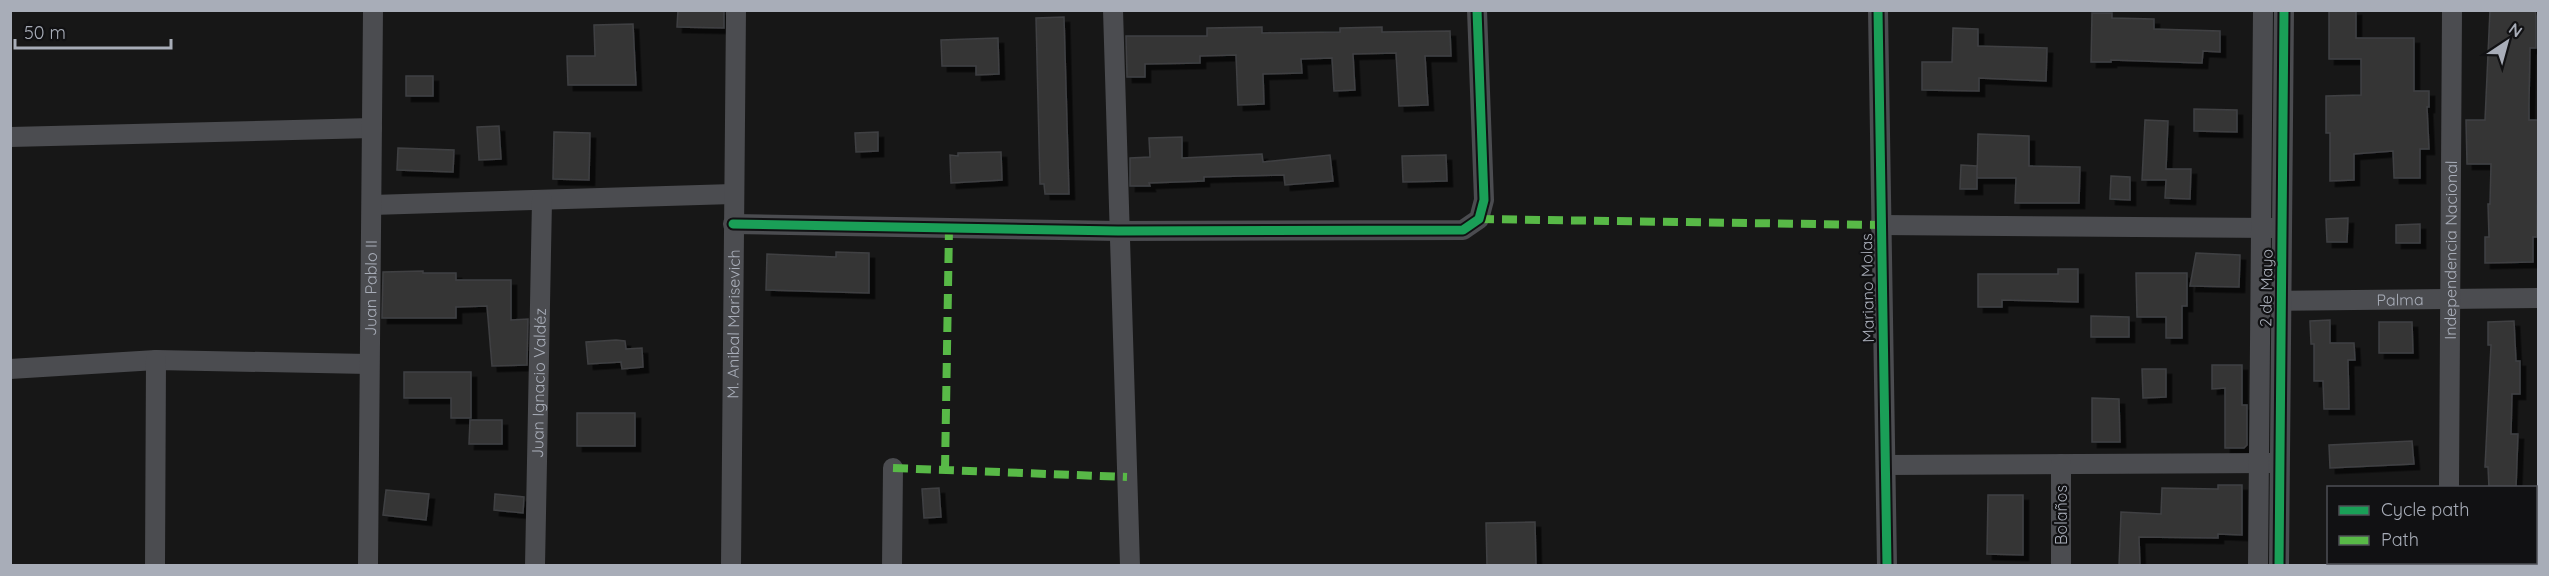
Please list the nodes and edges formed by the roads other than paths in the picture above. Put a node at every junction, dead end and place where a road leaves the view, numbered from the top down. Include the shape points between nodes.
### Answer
1 (373, 10) edge
2 (736, 10) edge
3 (1113, 10) edge
4 (1477, 10) edge
5 (1878, 10) edge
6 (2263, 10) edge
7 (2284, 10) edge
8 (2451, 10) edge
9 (372, 128) junction
10 (10, 137) edge
11 (733, 194) junction
12 (542, 200) junction
13 (372, 205) junction
14 (733, 224) junction
15 (1880, 225) junction
16 (2261, 228) junction
17 (2282, 228) junction
18 (1118, 231) junction
19 (2538, 298) edge
20 (2451, 299) junction
21 (2281, 300) junction
22 (2261, 301) junction
23 (156, 360) junction
24 (369, 364) junction
25 (10, 369) edge
26 (2259, 463) junction
27 (2280, 463) junction
28 (2061, 464) junction
29 (1886, 465) junction
30 (893, 468) dead end
31 (2449, 486) edge
32 (155, 566) edge
33 (368, 566) edge
34 (535, 566) edge
35 (731, 566) edge
36 (892, 566) edge
37 (1130, 566) edge
38 (1887, 566) edge
39 (2061, 566) edge
40 (2259, 566) edge
41 (2279, 566) edge

1 - 9 street, Juan Pablo II
2 - 11 street, M. Anibal Marisevich
3 - 18 street
4 - 18 street via 1484,200 1479,219 1463,230
5 - 15 street, Mariano Molas
6 - 16 street, 2 de Mayo
7 - 17 street, 2 de Mayo
8 - 20 street, Independencia Nacional
9 - 10 street
9 - 13 street, Juan Pablo II
11 - 12 street
11 - 14 street, M. Anibal Marisevich
12 - 13 street
12 - 34 street, Juan Ignacio Valdéz
13 - 24 street, Juan Pablo II
14 - 18 street
14 - 35 street, M. Anibal Marisevich
15 - 16 street
15 - 29 street, Mariano Molas
16 - 17 street
16 - 22 street, 2 de Mayo
17 - 21 street, 2 de Mayo
18 - 37 street
19 - 20 street, Palma
20 - 21 street, Palma
20 - 31 street, Independencia Nacional
21 - 22 street, Palma
21 - 27 street, 2 de Mayo
22 - 26 street, 2 de Mayo
23 - 24 street
23 - 25 street
23 - 32 street
24 - 33 street, Juan Pablo II
26 - 27 street
26 - 28 street
26 - 40 street, 2 de Mayo
27 - 41 street, 2 de Mayo
28 - 29 street
28 - 39 street, Bolaños
29 - 38 street, Mariano Molas
30 - 36 street

